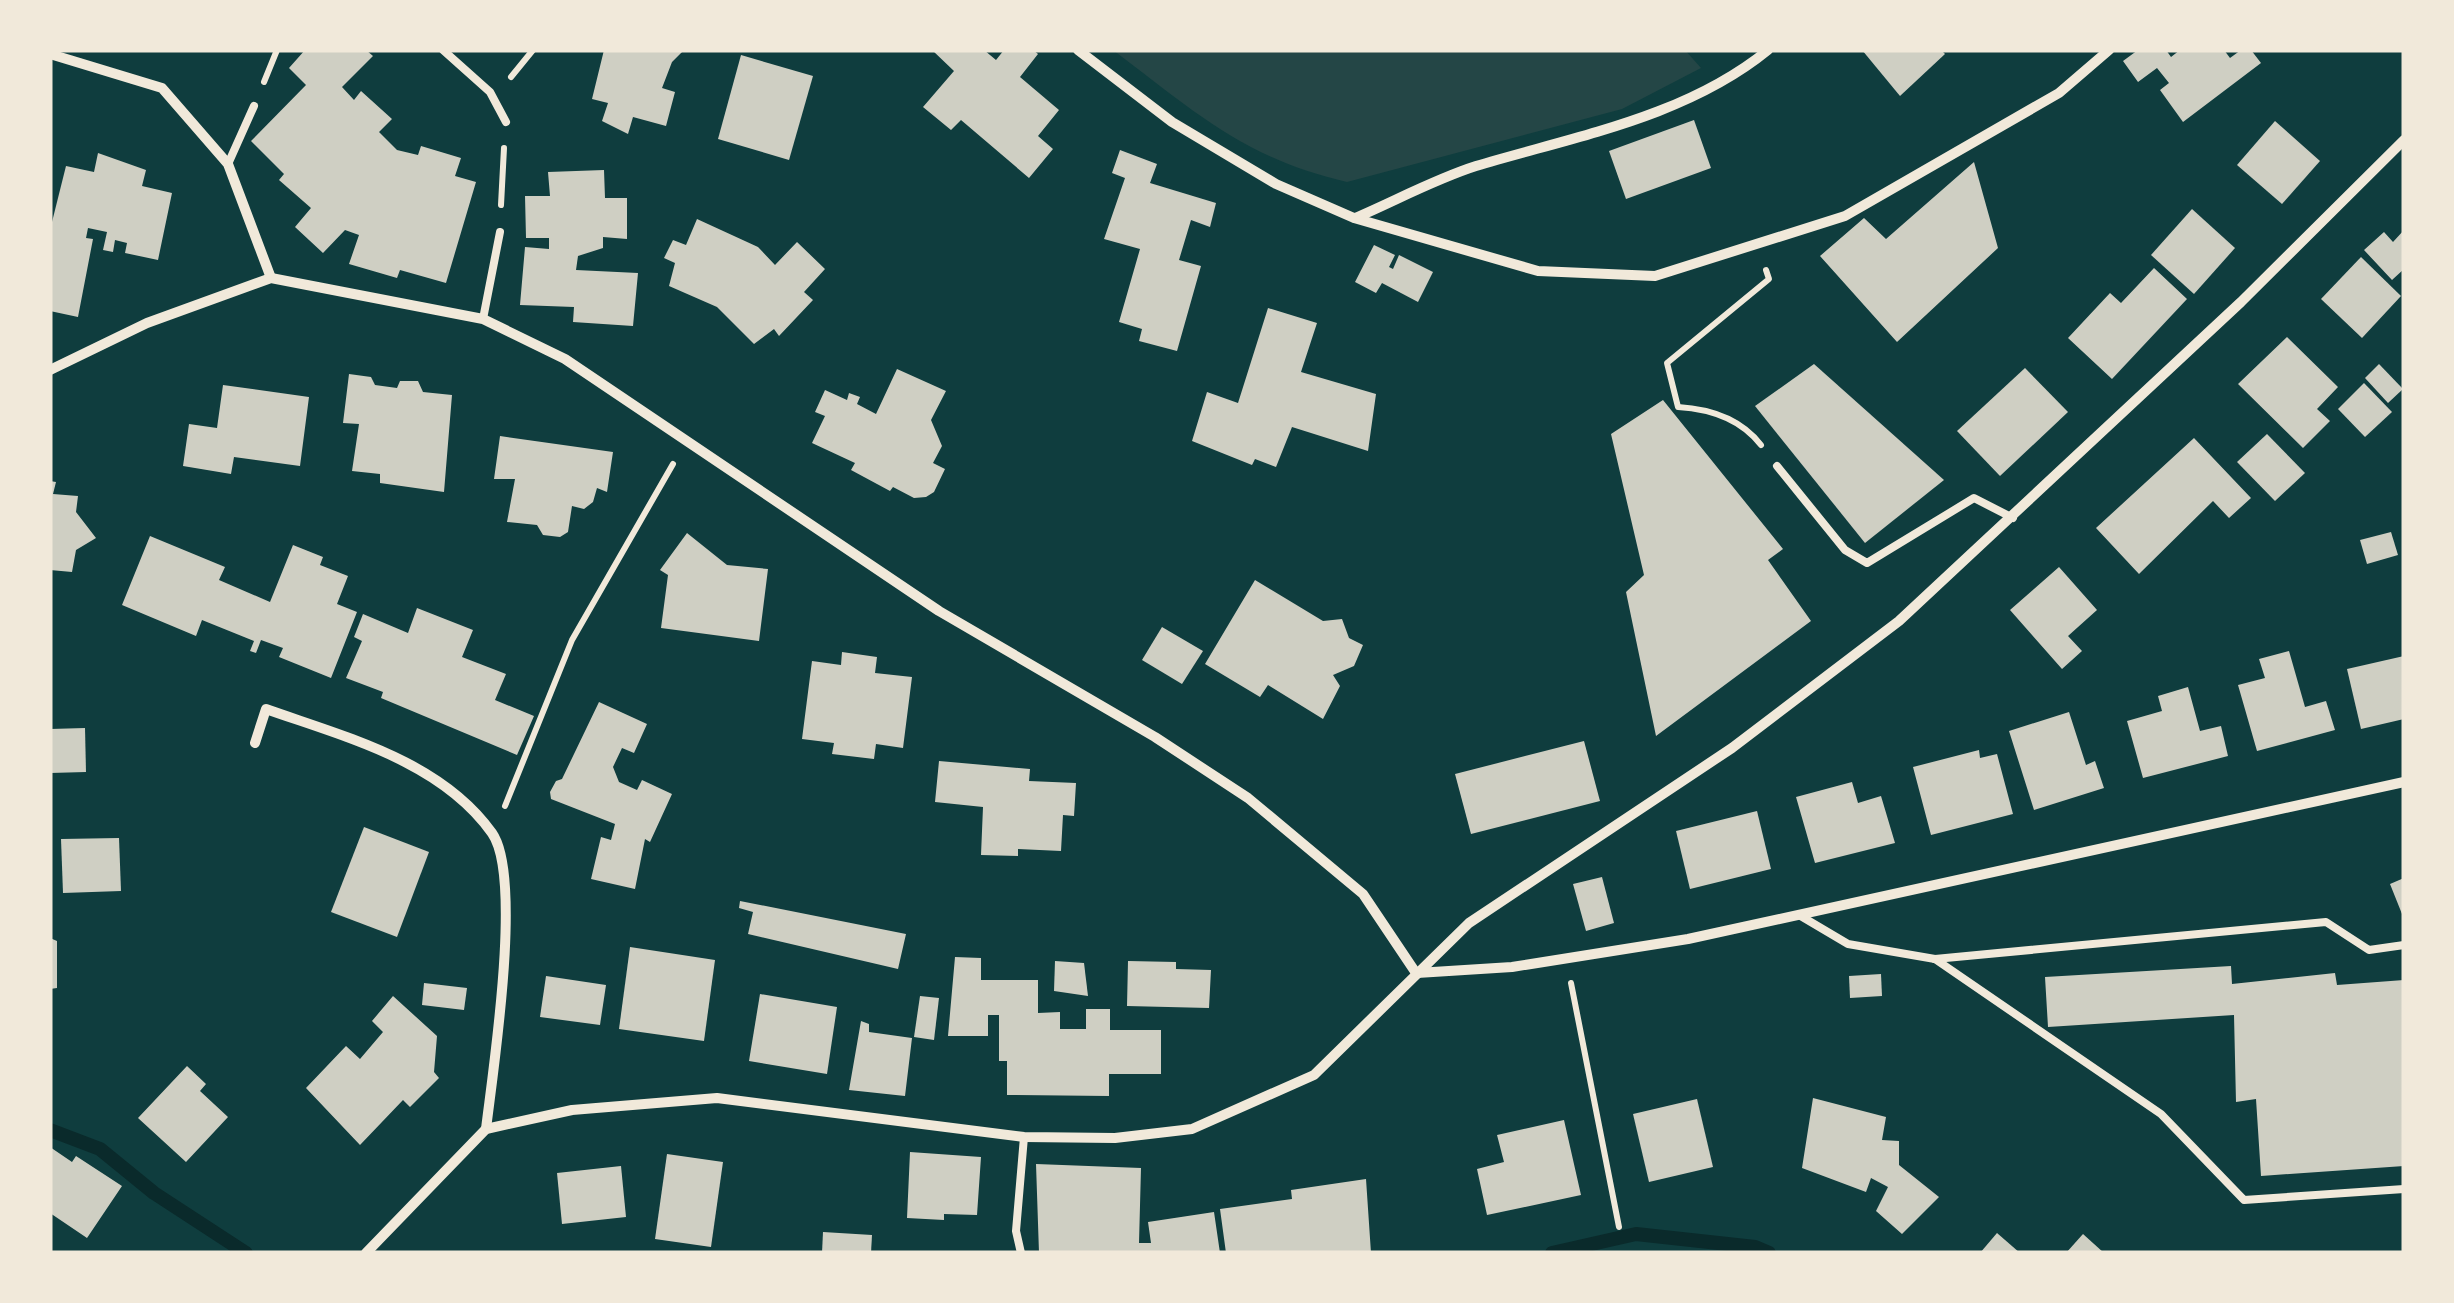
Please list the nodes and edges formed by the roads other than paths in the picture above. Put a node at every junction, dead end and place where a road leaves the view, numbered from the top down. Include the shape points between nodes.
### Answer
1 (443, 50) edge
2 (1078, 50) edge
3 (1768, 50) edge
4 (2109, 50) edge
5 (50, 54) edge
6 (254, 106) dead end
7 (506, 122) road end
8 (2404, 140) edge
9 (228, 164) junction
10 (1354, 218) junction
11 (500, 232) road end
12 (271, 278) junction
13 (483, 319) junction
14 (50, 370) edge
15 (1778, 466) dead end
16 (2013, 518) junction
17 (254, 743) dead end
18 (2404, 782) edge
19 (1798, 915) junction
20 (2404, 945) edge
21 (1935, 959) junction
22 (1416, 973) junction
23 (486, 1129) junction
24 (1024, 1137) junction
25 (2404, 1189) edge
26 (366, 1253) edge
27 (1021, 1253) edge

1 - 7 lane via 490,92
2 - 10 street via 1172,122 1276,184
3 - 10 street via 1730,82 1626,123 1471,168
4 - 10 street via 2060,92 1844,216 1655,276 1538,271
5 - 9 street via 162,88
6 - 9 lane
8 - 16 street
9 - 12 street
11 - 13 lane
12 - 13 street
12 - 14 street via 147,322
13 - 22 street via 565,359 938,610 1248,798 1363,894
15 - 16 lane via 1845,550 1867,563 1974,498
16 - 22 street via 1899,621 1732,748 1469,923
17 - 23 street via 266,709 336,734 412,764 462,800 494,836 506,882
18 - 19 street
19 - 21 lane via 1848,944
19 - 22 street via 1566,960
20 - 21 lane via 2369,950 2326,922
21 - 25 lane via 2161,1114 2244,1200
22 - 24 street via 1314,1076 1192,1129 1115,1138
23 - 24 street via 572,1110 717,1098
23 - 26 street
24 - 27 lane via 1016,1230

